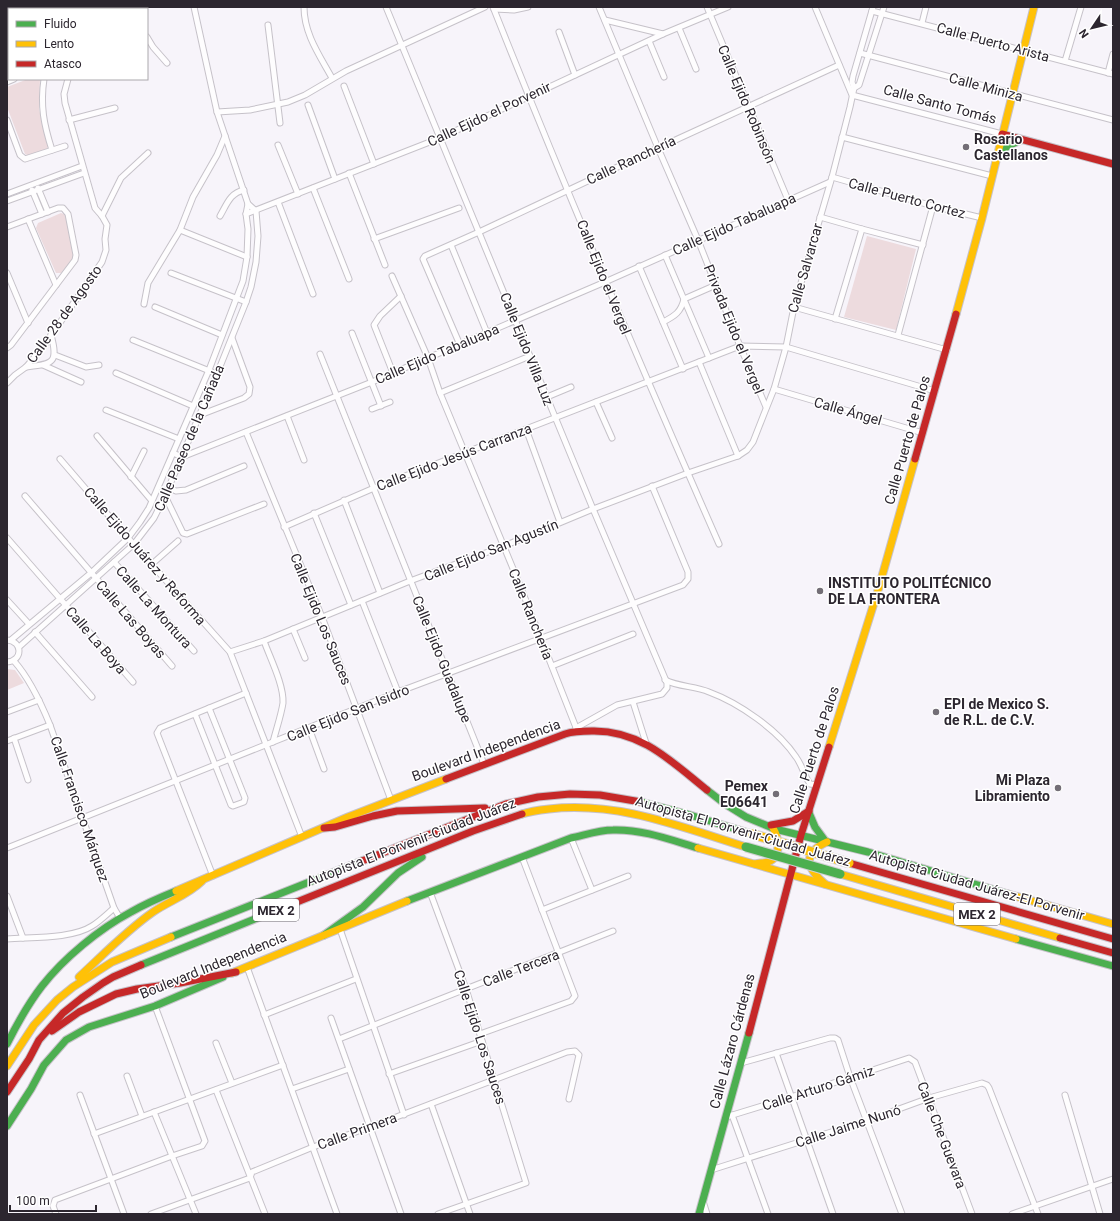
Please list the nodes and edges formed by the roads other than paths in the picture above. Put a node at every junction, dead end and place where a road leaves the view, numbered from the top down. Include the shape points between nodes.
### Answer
1 (44, 7) edge
2 (194, 7) edge
3 (304, 7) edge
4 (386, 7) edge
5 (485, 7) edge
6 (528, 7) edge
7 (600, 7) edge
8 (707, 7) edge
9 (728, 7) edge
10 (815, 7) edge
11 (884, 7) edge
12 (926, 7) edge
13 (1034, 7) edge
14 (1081, 7) edge
15 (41, 8) edge
16 (493, 8) edge
17 (873, 9) edge
18 (710, 14) junction
19 (882, 14) junction
20 (605, 20) junction
21 (922, 23) junction
22 (268, 26) dead end
23 (679, 28) junction
24 (559, 32) dead end
25 (663, 34) junction
26 (148, 39) edge
27 (649, 41) junction
28 (401, 45) junction
29 (1023, 50) junction
30 (860, 53) junction
31 (1113, 54) edge
32 (619, 55) junction
33 (869, 55) junction
34 (1065, 62) junction
35 (168, 63) dead end
36 (839, 65) junction
37 (696, 69) dead end
38 (1111, 74) edge
39 (574, 75) junction
40 (664, 77) dead end
41 (332, 78) junction
42 (44, 80) edge
43 (68, 80) edge
44 (344, 86) dead end
45 (854, 88) junction
46 (1012, 94) junction
47 (852, 95) junction
48 (528, 96) junction
49 (278, 104) junction
50 (308, 105) dead end
51 (748, 107) junction
52 (115, 108) dead end
53 (217, 112) junction
54 (7, 120) edge
55 (69, 120) junction
56 (1113, 120) edge
57 (280, 123) dead end
58 (1002, 134) junction
59 (225, 136) junction
60 (842, 137) junction
61 (440, 138) junction
62 (1021, 140) junction
63 (278, 145) dead end
64 (65, 146) dead end
65 (658, 148) junction
66 (52, 150) junction
67 (148, 153) dead end
68 (997, 155) junction
69 (374, 164) junction
70 (1113, 164) edge
71 (82, 166) junction
72 (84, 173) junction
73 (349, 174) junction
74 (992, 176) junction
75 (335, 179) junction
76 (831, 180) junction
77 (36, 183) junction
78 (30, 186) junction
79 (313, 188) junction
80 (39, 190) junction
81 (244, 190) junction
82 (568, 190) junction
83 (33, 192) junction
84 (7, 193) edge
85 (298, 194) junction
86 (788, 200) junction
87 (9, 201) edge
88 (278, 202) junction
89 (248, 204) junction
90 (933, 206) junction
91 (459, 208) dead end
92 (256, 211) junction
93 (48, 212) junction
94 (42, 214) junction
95 (246, 214) junction
96 (102, 216) junction
97 (220, 216) dead end
98 (820, 217) junction
99 (982, 218) junction
100 (28, 219) junction
101 (7, 227) edge
102 (180, 230) junction
103 (862, 230) junction
104 (480, 232) junction
105 (374, 239) junction
106 (698, 240) junction
107 (451, 245) junction
108 (923, 245) junction
109 (665, 254) junction
110 (247, 257) junction
111 (384, 265) dead end
112 (639, 266) junction
113 (7, 273) edge
114 (171, 274) dead end
115 (392, 276) dead end
116 (349, 279) dead end
117 (605, 282) junction
118 (56, 285) junction
119 (716, 285) junction
120 (313, 294) dead end
121 (401, 296) junction
122 (236, 298) junction
123 (684, 299) junction
124 (246, 302) junction
125 (144, 304) dead end
126 (155, 307) dead end
127 (794, 307) junction
128 (835, 319) junction
129 (516, 320) junction
130 (663, 322) junction
131 (28, 323) junction
132 (352, 333) dead end
133 (487, 333) junction
134 (51, 335) junction
135 (222, 335) junction
136 (898, 335) junction
137 (232, 338) junction
138 (133, 340) dead end
139 (460, 345) junction
140 (740, 346) junction
141 (786, 347) junction
142 (7, 348) edge
143 (947, 350) junction
144 (320, 354) dead end
145 (55, 355) junction
146 (530, 356) junction
147 (428, 358) junction
148 (708, 358) junction
149 (699, 362) junction
150 (44, 365) junction
151 (99, 365) dead end
152 (26, 367) junction
153 (683, 369) junction
154 (209, 370) junction
155 (116, 373) dead end
156 (393, 373) junction
157 (217, 374) junction
158 (81, 382) dead end
159 (372, 382) junction
160 (648, 382) junction
161 (7, 383) edge
162 (571, 387) dead end
163 (774, 388) junction
164 (935, 391) junction
165 (440, 393) junction
166 (337, 396) junction
167 (547, 397) junction
168 (390, 402) dead end
169 (596, 402) junction
170 (193, 406) junction
171 (381, 406) junction
172 (766, 407) junction
173 (372, 409) dead end
174 (106, 410) dead end
175 (200, 415) junction
176 (287, 416) junction
177 (556, 418) junction
178 (526, 429) junction
179 (246, 432) junction
180 (923, 433) junction
181 (97, 436) dead end
182 (612, 438) dead end
183 (179, 439) junction
184 (750, 446) joint
185 (144, 451) dead end
186 (465, 452) junction
187 (173, 453) junction
188 (738, 456) junction
189 (182, 457) junction
190 (60, 459) dead end
191 (304, 460) dead end
192 (244, 466) dead end
193 (688, 473) junction
194 (131, 477) junction
195 (652, 486) junction
196 (168, 488) junction
197 (374, 488) junction
198 (25, 496) dead end
199 (165, 496) junction
200 (344, 500) junction
201 (152, 501) junction
202 (264, 504) dead end
203 (593, 509) junction
204 (314, 513) junction
205 (560, 522) junction
206 (284, 527) junction
207 (7, 538) edge
208 (128, 538) junction
209 (178, 541) dead end
210 (134, 544) junction
211 (719, 544) dead end
212 (504, 546) junction
213 (114, 562) junction
214 (152, 564) junction
215 (91, 573) junction
216 (95, 578) junction
217 (410, 581) junction
218 (380, 593) junction
219 (60, 598) junction
220 (7, 600) edge
221 (362, 601) junction
222 (632, 603) junction
223 (66, 605) junction
224 (351, 605) junction
225 (322, 617) junction
226 (29, 624) junction
227 (293, 629) junction
228 (35, 632) junction
229 (633, 634) dead end
230 (541, 638) junction
231 (9, 640) edge
232 (264, 641) junction
233 (19, 647) junction
234 (194, 651) dead end
235 (230, 652) junction
236 (305, 658) dead end
237 (14, 661) junction
238 (7, 662) edge
239 (172, 666) dead end
240 (552, 666) junction
241 (448, 674) junction
242 (665, 680) junction
243 (133, 682) dead end
244 (398, 692) junction
245 (246, 693) junction
246 (92, 697) dead end
247 (40, 700) junction
248 (633, 702) junction
249 (210, 708) junction
250 (356, 709) junction
251 (7, 712) edge
252 (195, 714) junction
253 (50, 725) junction
254 (309, 728) junction
255 (577, 730) junction
256 (14, 738) junction
257 (7, 740) edge
258 (273, 742) junction
259 (646, 743) junction
260 (267, 744) junction
261 (230, 760) junction
262 (484, 764) junction
263 (215, 765) junction
264 (324, 769) dead end
265 (28, 780) dead end
266 (175, 781) junction
267 (817, 785) junction
268 (391, 800) junction
269 (493, 808) junction
270 (809, 812) junction
271 (83, 819) junction
272 (770, 826) junction
273 (324, 828) junction
274 (801, 835) junction
275 (302, 837) junction
276 (572, 838) junction
277 (448, 842) junction
278 (827, 842) junction
279 (7, 848) edge
280 (522, 857) junction
281 (750, 864) junction
282 (790, 875) junction
283 (213, 876) junction
284 (628, 876) dead end
285 (202, 881) junction
286 (828, 886) junction
287 (592, 890) junction
288 (430, 892) junction
289 (7, 896) edge
290 (114, 908) junction
291 (542, 910) junction
292 (120, 918) junction
293 (1113, 924) edge
294 (340, 929) junction
295 (95, 930) junction
296 (613, 931) dead end
297 (324, 936) junction
298 (23, 938) junction
299 (7, 939) edge
300 (1113, 939) edge
301 (1113, 953) edge
302 (558, 954) junction
303 (1113, 966) edge
304 (247, 967) junction
305 (236, 972) junction
306 (356, 979) junction
307 (466, 989) junction
308 (66, 992) junction
309 (155, 1006) junction
310 (264, 1015) junction
311 (331, 1018) dead end
312 (372, 1026) junction
313 (480, 1034) junction
314 (339, 1039) junction
315 (39, 1040) junction
316 (482, 1041) junction
317 (216, 1043) dead end
318 (7, 1044) edge
319 (776, 1053) junction
320 (909, 1058) joint
321 (741, 1063) junction
322 (283, 1065) junction
323 (7, 1066) edge
324 (349, 1069) junction
325 (389, 1074) junction
326 (127, 1076) dead end
327 (850, 1077) junction
328 (495, 1080) junction
329 (232, 1083) junction
330 (292, 1089) junction
331 (216, 1090) junction
332 (7, 1092) edge
333 (80, 1095) dead end
334 (1065, 1095) dead end
335 (791, 1097) junction
336 (929, 1098) junction
337 (189, 1099) junction
338 (569, 1099) dead end
339 (431, 1104) junction
340 (154, 1112) junction
341 (404, 1114) junction
342 (142, 1116) junction
343 (729, 1116) junction
344 (866, 1121) junction
345 (7, 1126) edge
346 (370, 1127) junction
347 (94, 1134) junction
348 (806, 1140) junction
349 (313, 1147) junction
350 (172, 1156) junction
351 (748, 1158) junction
352 (711, 1170) junction
353 (250, 1178) junction
354 (110, 1179) junction
355 (1113, 1179) edge
356 (1092, 1186) junction
357 (191, 1199) junction
358 (703, 1201) junction
359 (466, 1204) junction
360 (1035, 1207) junction
361 (56, 1214) edge
362 (124, 1214) edge
363 (151, 1214) edge
364 (196, 1214) edge
365 (265, 1214) edge
366 (337, 1214) edge
367 (401, 1214) edge
368 (438, 1214) edge
369 (470, 1214) edge
370 (700, 1214) edge
371 (707, 1214) edge
372 (768, 1214) edge
373 (833, 1214) edge
374 (902, 1214) edge
375 (972, 1214) edge
376 (1012, 1214) edge
377 (1038, 1214) edge
378 (1100, 1214) edge

1 - 15 street
2 - 53 street, Calle Paseo de la Cañada
3 - 41 street via 305,22 311,39
4 - 28 street, Calle Ejido Villa Luz
5 - 28 street
6 - 16 street via 514,10
7 - 20 street, Privada Ejido el Vergel
8 - 18 street, Calle Ejido Robinsón
9 - 18 street, Calle Ejido el Porvenir
10 - 36 street
11 - 19 street, Calle Salvarcar
12 - 21 street
13 - 29 main road, Calle Puerto de Palos
14 - 34 street
16 - 48 street, Calle Ejido el Vergel
17 - 19 street, Calle Puerto Arista
17 - 30 street, Calle Salvarcar
18 - 23 street, Calle Ejido el Porvenir
18 - 51 street, Calle Ejido Robinsón
19 - 21 street, Calle Puerto Arista
19 - 33 street, Calle Salvarcar
20 - 25 street
20 - 32 street, Privada Ejido el Vergel
21 - 29 street, Calle Puerto Arista
22 - 49 street
23 - 25 street, Calle Ejido el Porvenir
23 - 37 street
24 - 39 street
25 - 27 street, Calle Ejido el Porvenir
26 - 35 street
27 - 32 street, Calle Ejido el Porvenir
27 - 40 street
28 - 41 street
28 - 61 street, Calle Ejido Villa Luz
29 - 34 street, Calle Puerto Arista
29 - 46 main road, Calle Puerto de Palos
30 - 33 street, Calle Miniza
30 - 45 street, Calle Salvarcar via 852,82
31 - 38 street
32 - 39 street, Calle Ejido el Porvenir
32 - 65 street, Privada Ejido el Vergel
33 - 45 street, Calle Salvarcar via 859,84
33 - 46 street, Calle Miniza
34 - 38 street, Calle Puerto Arista
36 - 47 street
36 - 51 street, Calle Ranchería
39 - 48 street, Calle Ejido el Porvenir
41 - 49 street via 305,95
42 - 66 street via 43,114
43 - 55 street, Calle 28 de Agosto via 64,98
44 - 69 street
45 - 47 street, Calle Salvarcar
46 - 56 street, Calle Miniza
46 - 58 main road, Calle Puerto de Palos
47 - 58 street, Calle Santo Tomás
47 - 60 street, Calle Salvarcar
48 - 61 street, Calle Ejido el Porvenir
48 - 82 street, Calle Ejido el Vergel
49 - 53 street via 250,110
49 - 57 street
50 - 75 street
51 - 65 street, Calle Ranchería
51 - 86 street, Calle Ejido Robinsón
52 - 55 street
53 - 59 street, Calle Paseo de la Cañada
54 - 66 street via 23,158 27,159
55 - 71 street, Calle 28 de Agosto
58 - 62 main road, Calle Santo Tomás
58 - 68 main road, Calle Puerto de Palos
59 - 81 street, Calle Paseo de la Cañada
59 - 102 street via 193,197
60 - 74 street
60 - 76 street, Calle Salvarcar
61 - 69 street, Calle Ejido el Porvenir
61 - 104 street, Calle Ejido Villa Luz
62 - 68 main road
62 - 70 main road, Calle Santo Tomás
63 - 85 street
64 - 66 street
65 - 82 street, Calle Ranchería
65 - 106 street, Privada Ejido el Vergel
67 - 96 street via 119,181
68 - 74 main road, Calle Puerto de Palos
69 - 73 street, Calle Ejido el Porvenir
71 - 72 street, Calle 28 de Agosto
71 - 77 street
72 - 80 street
72 - 96 street, Calle 28 de Agosto via 94,208
73 - 75 street, Calle Ejido el Porvenir
73 - 105 street
74 - 99 main road, Calle Puerto de Palos
75 - 79 street, Calle Ejido el Porvenir
76 - 86 street, Calle Ejido Tabaluapa
76 - 90 street, Calle Puerto Cortez
76 - 98 street, Calle Salvarcar
77 - 78 street
77 - 80 street
78 - 83 street
78 - 84 street
79 - 85 street, Calle Ejido el Porvenir
79 - 116 street
80 - 83 street
80 - 93 street
81 - 89 street, Calle Paseo de la Cañada
81 - 97 street via 232,195
82 - 104 street, Calle Ranchería
82 - 117 street, Calle Ejido el Vergel
83 - 87 street
83 - 94 street
84 - 87 street
85 - 88 street, Calle Ejido el Porvenir
86 - 106 street, Calle Ejido Tabaluapa
88 - 92 street, Calle Ejido el Porvenir
88 - 120 street
89 - 92 street
89 - 95 street, Calle Paseo de la Cañada
90 - 99 street, Calle Puerto Cortez
90 - 108 street
91 - 105 street
92 - 95 street, Calle Ejido el Porvenir
92 - 124 street, Calle Paseo de la Cañada via 256,262
93 - 94 street
93 - 118 street via 61,208 67,212 76,255
94 - 100 street
95 - 110 street, Calle Paseo de la Cañada
96 - 134 street, Calle 28 de Agosto via 107,225 106,250 102,262
98 - 103 street
98 - 127 street, Calle Salvarcar
99 - 143 main road, Calle Puerto de Palos
100 - 101 street
100 - 118 street
102 - 110 street
102 - 125 street via 148,283
103 - 108 street
103 - 128 street
104 - 107 street, Calle Ranchería
104 - 129 street, Calle Ejido Villa Luz
105 - 111 street
106 - 109 street, Calle Ejido Tabaluapa
106 - 119 street, Privada Ejido el Vergel
107 - 133 street
107 - 139 street, Calle Ranchería via 423,257
108 - 136 street
109 - 112 street, Calle Ejido Tabaluapa
109 - 123 street
110 - 122 street, Calle Paseo de la Cañada via 243,281
112 - 117 street, Calle Ejido Tabaluapa
112 - 130 street
113 - 131 street
114 - 122 street
115 - 121 street, Calle Ranchería
117 - 129 street, Calle Ejido Tabaluapa
117 - 160 street, Calle Ejido el Vergel
118 - 131 street
119 - 123 street
119 - 140 street, Privada Ejido el Vergel
121 - 147 street, Calle Ranchería
121 - 156 street via 380,316 374,327
122 - 124 street
122 - 135 street, Calle Paseo de la Cañada
123 - 130 street via 678,312
123 - 148 street
124 - 137 street, Calle Paseo de la Cañada
126 - 135 street
127 - 128 street
127 - 141 street, Calle Salvarcar
128 - 136 street
129 - 133 street, Calle Ejido Tabaluapa
129 - 146 street, Calle Ejido Villa Luz
130 - 153 street
131 - 142 street
132 - 159 street
133 - 139 street, Calle Ejido Tabaluapa
134 - 145 street
134 - 152 street, Calle 28 de Agosto
135 - 154 street, Calle Paseo de la Cañada
136 - 143 street
137 - 157 street, Calle Paseo de la Cañada
137 - 175 street via 250,387 249,394
138 - 154 street
139 - 147 street, Calle Ejido Tabaluapa
140 - 141 street, Calle Ejido Jesús Carranza
140 - 148 street, Calle Ejido Jesús Carranza
140 - 172 street, Privada Ejido el Vergel
141 - 163 street, Calle Salvarcar
141 - 164 street, Calle Ejido Jesús Carranza
143 - 164 main road, Calle Puerto de Palos
144 - 166 street, Calle Ejido Guadalupe
145 - 150 street
145 - 151 street via 86,367
146 - 165 street
146 - 167 street, Calle Ejido Villa Luz
147 - 156 street, Calle Ejido Tabaluapa
147 - 165 street, Calle Ranchería
148 - 149 street, Calle Ejido Jesús Carranza
149 - 153 street, Calle Ejido Jesús Carranza
149 - 188 street
150 - 152 street
150 - 158 street
152 - 161 street, Calle 28 de Agosto
153 - 160 street, Calle Ejido Jesús Carranza
154 - 157 street
154 - 170 street, Calle Paseo de la Cañada
155 - 170 street
156 - 159 street, Calle Ejido Tabaluapa
157 - 175 street, Calle Paseo de la Cañada
159 - 166 street, Calle Ejido Tabaluapa
159 - 171 street
160 - 169 street, Calle Ejido Jesús Carranza
160 - 193 street, Calle Ejido el Vergel
162 - 167 street
163 - 172 street, Calle Salvarcar
163 - 180 street, Calle Ángel
164 - 180 main road, Calle Puerto de Palos
165 - 186 street, Calle Ranchería
166 - 176 street, Calle Ejido Tabaluapa
166 - 197 street, Calle Ejido Guadalupe
167 - 177 street, Calle Ejido Villa Luz
168 - 171 street
169 - 177 street, Calle Ejido Jesús Carranza
169 - 182 street
170 - 183 street, Calle Paseo de la Cañada
171 - 173 street
172 - 184 street, Calle Salvarcar
174 - 183 street
175 - 189 street, Calle Paseo de la Cañada
176 - 179 street, Calle Ejido Tabaluapa
176 - 191 street
177 - 178 street, Calle Ejido Jesús Carranza
177 - 203 street, Calle Ejido Villa Luz
178 - 186 street, Calle Ejido Jesús Carranza
178 - 205 street
179 - 189 street, Calle Ejido Tabaluapa
179 - 206 street, Calle Ejido Los Sauces
180 - 267 main road, Calle Puerto de Palos via 877,594
181 - 194 street
183 - 187 street, Calle Paseo de la Cañada
184 - 188 street, Calle Ejido San Agustín
185 - 194 street
186 - 197 street, Calle Ejido Jesús Carranza
186 - 212 street, Calle Ranchería
187 - 189 street
187 - 201 street, Calle Paseo de la Cañada
188 - 193 street, Calle Ejido San Agustín
189 - 196 street, Calle Paseo de la Cañada
190 - 208 street, Calle Ejido Juárez y Reforma
192 - 196 street via 186,490 176,491
193 - 195 street, Calle Ejido San Agustín
193 - 211 street, Calle Ejido el Vergel
194 - 201 street
195 - 203 street, Calle Ejido San Agustín
195 - 222 street, Calle Ejido San Isidro via 688,572 688,579 683,585
196 - 199 street, Calle Paseo de la Cañada
197 - 200 street, Calle Ejido Jesús Carranza
197 - 217 street, Calle Ejido Guadalupe
198 - 215 street, Calle Las Boyas
199 - 202 street via 184,533 187,534
199 - 210 street, Calle Paseo de la Cañada via 154,518
200 - 204 street, Calle Ejido Jesús Carranza
200 - 218 street
201 - 208 street, Calle Paseo de la Cañada
203 - 205 street, Calle Ejido San Agustín
203 - 222 street, Calle Ejido Villa Luz
204 - 206 street, Calle Ejido Jesús Carranza
204 - 224 street
205 - 212 street, Calle Ejido San Agustín
206 - 225 street, Calle Ejido Los Sauces
207 - 219 street, Calle La Boya
208 - 210 street, Calle Ejido Juárez y Reforma
208 - 215 street, Calle Paseo de la Cañada
209 - 214 street
210 - 213 street, Calle Paseo de la Cañada
210 - 214 street, Calle Ejido Juárez y Reforma
212 - 217 street, Calle Ejido San Agustín
212 - 230 street, Calle Ranchería
213 - 216 street, Calle Paseo de la Cañada
213 - 234 street, Calle La Montura
214 - 235 street, Calle Ejido Juárez y Reforma
215 - 216 street, Calle Las Boyas
215 - 219 street, Calle Paseo de la Cañada
216 - 223 street, Calle Paseo de la Cañada
216 - 239 street, Calle Las Boyas
217 - 218 street, Calle Ejido San Agustín
217 - 241 street, Calle Ejido Guadalupe
218 - 221 street, Calle Ejido San Agustín
219 - 223 street, Calle La Boya
219 - 226 street
220 - 226 street
221 - 224 street, Calle Ejido San Agustín
221 - 244 street
222 - 230 street, Calle Ejido San Isidro
222 - 242 street, Calle Ejido Villa Luz
223 - 228 street, Calle Paseo de la Cañada
223 - 243 street, Calle La Boya
224 - 225 street, Calle Ejido San Agustín
225 - 227 street, Calle Ejido San Agustín
225 - 250 street, Calle Ejido Los Sauces
226 - 231 street
227 - 232 street, Calle Ejido San Agustín
227 - 236 street
228 - 233 street, Calle Paseo de la Cañada
228 - 246 street
229 - 240 street
230 - 240 street, Calle Ranchería
230 - 241 street, Calle Ejido San Isidro
231 - 233 street
232 - 235 street, Calle Ejido San Agustín
232 - 258 street via 283,697
233 - 237 street via 19,655
235 - 245 street
237 - 238 street
237 - 247 street, Calle Francisco Márquez
240 - 255 street, Calle Ranchería
241 - 244 street, Calle Ejido San Isidro
241 - 262 street, Calle Ejido Guadalupe
242 - 248 street, Calle Ejido Villa Luz via 667,686 662,694
242 - 267 street via 707,691 739,706 790,748 810,784
244 - 250 street, Calle Ejido San Isidro
245 - 249 street
245 - 260 street
247 - 251 street
247 - 253 street, Calle Francisco Márquez
248 - 255 street via 613,706
248 - 259 street
249 - 252 street
249 - 261 street
250 - 254 street, Calle Ejido San Isidro
250 - 268 street, Calle Ejido Los Sauces
252 - 263 street
252 - 266 street via 157,731
253 - 256 street
253 - 271 street, Calle Francisco Márquez
254 - 258 street, Calle Ejido San Isidro
254 - 264 street
255 - 259 main road, Boulevard Independencia / MEX 2 via 609,731
255 - 262 main road, Boulevard Independencia / MEX 2
256 - 257 street
256 - 265 street
258 - 260 street, Calle Ejido San Isidro
259 - 272 main road, Boulevard Independencia / MEX 2 via 663,753 730,807
260 - 261 street, Calle Ejido San Isidro
260 - 275 street
261 - 263 street, Calle Ejido San Isidro
261 - 263 street via 245,800 233,806
262 - 268 main road, Boulevard Independencia / MEX 2
263 - 266 street, Calle Ejido San Isidro
266 - 271 street, Calle Ejido San Isidro
266 - 283 street
267 - 270 main road, Calle Puerto de Palos
268 - 273 main road, Boulevard Independencia / MEX 2
269 - 273 main road via 397,811
269 - 300 main road, Autopista Ciudad Juárez-El Porvenir / MEX 2, bridge via 522,799 551,795 600,794 626,798
269 - 308 main road, Autopista Ciudad Juárez-El Porvenir / MEX 2 via 124,957 88,976
270 - 272 main road via 793,821
270 - 274 main road, Calle Puerto de Palos
270 - 278 main road via 814,828
271 - 279 street, Calle Ejido San Isidro
271 - 290 street, Calle Francisco Márquez
272 - 274 main road, Boulevard Independencia / MEX 2
272 - 281 main road via 779,838 775,856 768,862
273 - 275 main road, Boulevard Independencia / MEX 2
274 - 278 main road, Boulevard Independencia / MEX 2
274 - 282 main road, Calle Puerto de Palos
275 - 283 main road, Boulevard Independencia / MEX 2
276 - 280 main road, Boulevard Independencia / MEX 2
276 - 281 main road, Boulevard Independencia / MEX 2 via 606,831 642,833
276 - 287 street
277 - 297 main road via 394,876 363,907
277 - 301 main road, Autopista El Porvenir-Ciudad Juárez / MEX 2, bridge via 527,812 592,807 624,811
277 - 315 main road, Autopista El Porvenir-Ciudad Juárez / MEX 2 via 113,977 89,992 60,1016
278 - 286 main road via 815,848 809,860 814,875
278 - 293 main road, Boulevard Independencia / MEX 2
280 - 288 main road, Boulevard Independencia / MEX 2
280 - 291 street
281 - 282 main road, Boulevard Independencia / MEX 2
282 - 286 main road, Boulevard Independencia / MEX 2
282 - 321 main road, Calle Lázaro Cárdenas
283 - 285 main road, Boulevard Independencia / MEX 2
284 - 287 street
285 - 292 main road, Boulevard Independencia / MEX 2 via 150,902
285 - 308 main road via 145,919 76,980
286 - 303 main road, Boulevard Independencia / MEX 2
287 - 291 street
288 - 294 main road, Boulevard Independencia / MEX 2
288 - 307 street, Calle Ejido Los Sauces
289 - 298 street
290 - 292 street, Calle Francisco Márquez
290 - 295 street
291 - 302 street
292 - 295 main road, Boulevard Independencia / MEX 2
294 - 297 main road, Boulevard Independencia / MEX 2
294 - 306 street
295 - 298 street
295 - 318 main road, Boulevard Independencia / MEX 2 via 41,987 23,1013
296 - 302 street, Calle Tercera
297 - 304 main road, Boulevard Independencia / MEX 2
298 - 299 street
302 - 307 street, Calle Tercera
302 - 313 street via 574,999
304 - 305 main road, Boulevard Independencia / MEX 2
304 - 310 street
305 - 309 main road, Boulevard Independencia / MEX 2
305 - 315 main road via 116,994 79,1012
306 - 310 street
306 - 312 street
307 - 312 street, Calle Tercera
307 - 313 street, Calle Ejido Los Sauces
308 - 323 main road, Autopista Ciudad Juárez-El Porvenir / MEX 2 via 34,1025
309 - 337 street
309 - 345 main road, Boulevard Independencia / MEX 2 via 89,1027 66,1040 44,1065
310 - 322 street
311 - 314 street
312 - 314 street, Calle Tercera
312 - 325 street
313 - 316 street, Calle Ejido Los Sauces
314 - 324 street
315 - 332 main road, Autopista El Porvenir-Ciudad Juárez / MEX 2
316 - 325 street
316 - 328 street, Calle Ejido Los Sauces
317 - 329 street
319 - 321 street
319 - 327 street via 836,1038
319 - 335 street
320 - 327 street, Calle Arturo Gámiz
320 - 336 street, Calle Che Guevara via 914,1062
321 - 343 main road, Calle Lázaro Cárdenas
322 - 329 street
322 - 330 street
324 - 330 street
324 - 346 street
325 - 341 street
326 - 342 street
327 - 335 street, Calle Arturo Gámiz
327 - 344 street
328 - 338 street, Calle Primera via 567,1052 577,1051 579,1055
328 - 339 street, Calle Primera
328 - 359 street, Calle Ejido Los Sauces via 526,1184
329 - 331 street
330 - 349 street
331 - 337 street
331 - 353 street
333 - 347 street
334 - 356 street
335 - 343 street, Calle Arturo Gámiz
335 - 348 street
336 - 344 street, Calle Jaime Nunó
336 - 360 street, Calle Jaime Nunó via 978,1084 985,1084 989,1088
336 - 375 street, Calle Che Guevara
337 - 340 street
337 - 350 street via 205,1141 202,1146
339 - 341 street, Calle Primera
339 - 359 street
340 - 342 street
340 - 350 street
341 - 346 street, Calle Primera
342 - 347 street
343 - 351 street
343 - 352 main road, Calle Lázaro Cárdenas
344 - 348 street, Calle Jaime Nunó
344 - 374 street
346 - 349 street, Calle Primera
346 - 367 street
347 - 354 street
348 - 351 street, Calle Jaime Nunó
348 - 373 street
349 - 353 street, Calle Primera via 252,1172
349 - 366 street
350 - 354 street
350 - 357 street
351 - 352 street, Calle Jaime Nunó
351 - 372 street
352 - 358 main road, Calle Lázaro Cárdenas
353 - 357 street, Calle Primera
353 - 365 street
354 - 361 street via 55,1200 53,1206
354 - 362 street
355 - 356 street
356 - 360 street
356 - 378 street
357 - 363 street, Calle Primera
357 - 364 street
358 - 370 main road, Calle Lázaro Cárdenas
358 - 371 street
359 - 368 street
359 - 369 street
360 - 376 street
360 - 377 street

